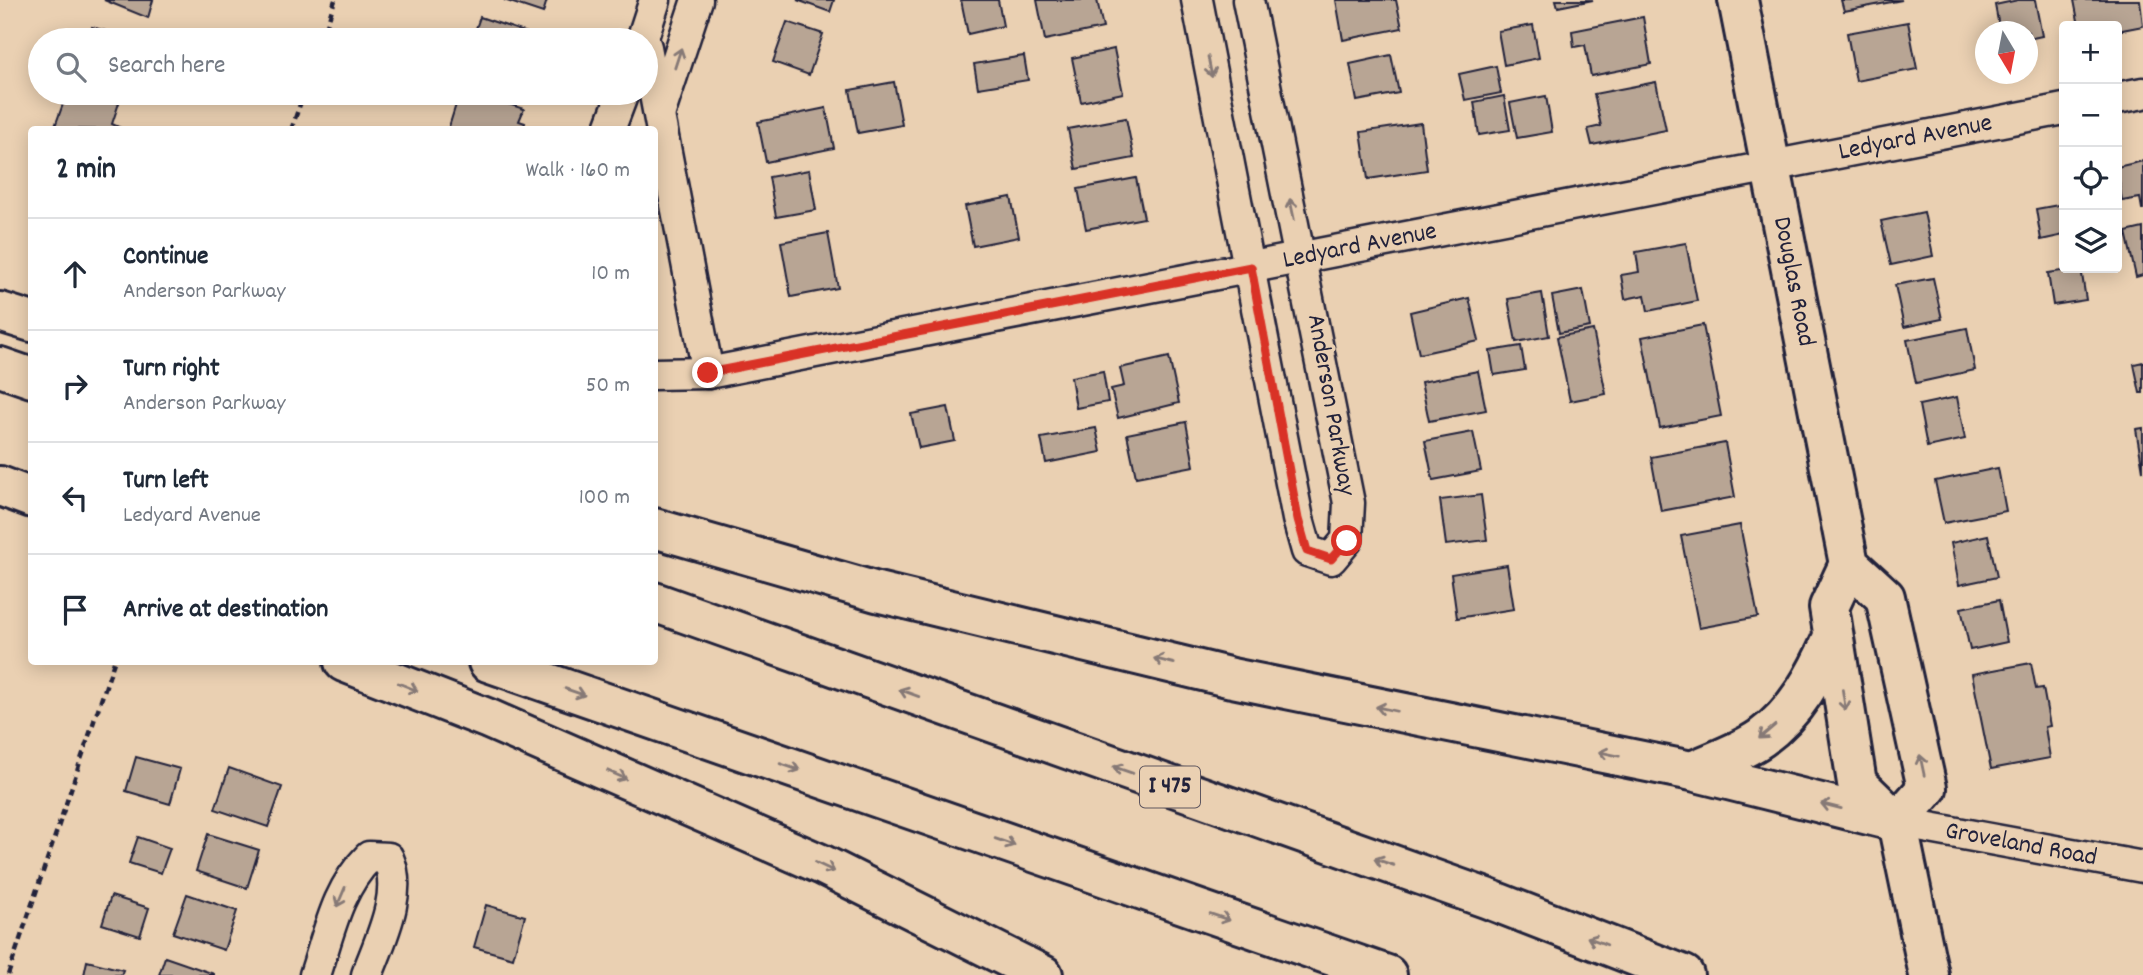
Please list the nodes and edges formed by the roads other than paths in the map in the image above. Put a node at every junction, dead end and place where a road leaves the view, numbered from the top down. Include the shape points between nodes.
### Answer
1 (655, 0) edge
2 (697, 0) edge
3 (1197, 0) edge
4 (1248, 0) edge
5 (1738, 0) edge
6 (647, 28) edge
7 (2143, 93) edge
8 (2122, 97) edge
9 (618, 105) edge
10 (657, 105) edge
11 (2059, 110) edge
12 (659, 116) junction
13 (611, 126) edge
14 (1772, 166) junction
15 (1302, 257) junction
16 (1251, 267) junction
17 (0, 312) edge
18 (28, 321) edge
19 (0, 367) edge
20 (708, 373) junction
21 (658, 374) edge
22 (28, 377) edge
23 (0, 486) edge
24 (28, 496) edge
25 (658, 529) edge
26 (1849, 565) junction
27 (658, 603) edge
28 (1833, 637) junction
29 (352, 665) edge
30 (497, 665) edge
31 (1692, 771) junction
32 (1897, 822) junction
33 (2143, 867) edge
34 (315, 975) edge
35 (368, 975) edge
36 (1043, 975) edge
37 (1387, 975) edge
38 (1684, 975) edge
39 (1929, 975) edge

1 - 6 street
12 -> 2 street
3 -> 16 street, Anderson Parkway
15 -> 4 street, Anderson Parkway
5 - 14 main road, Douglas Road
7 - 8 street
9 - 13 street
10 - 12 street
11 - 14 street, Ledyard Avenue
12 - 20 street
14 - 15 street, Ledyard Avenue
14 - 26 main road, Douglas Road
15 - 16 street, Ledyard Avenue
15 - 16 street, Anderson Parkway via 1349,503 1347,541 1331,559 1307,551 1298,519
16 - 20 street, Ledyard Avenue
17 - 18 main road
19 - 22 main road
20 - 21 street, Ledyard Avenue
23 - 24 main road
31 -> 25 main road via 1232,678 877,592
26 - 28 main road via 1829,607
32 -> 26 main road via 1927,788 1885,597
38 -> 27 main road, I 475 via 1486,898
28 -> 31 main road via 1816,674 1782,720 1759,739
28 -> 32 main road via 1857,783
29 -> 36 main road via 489,719 822,865
30 -> 37 main road
32 -> 31 main road
32 - 33 street, Groveland Road
32 - 39 main road
35 -> 34 street via 392,897 394,872 388,858 369,857 354,872 340,896

